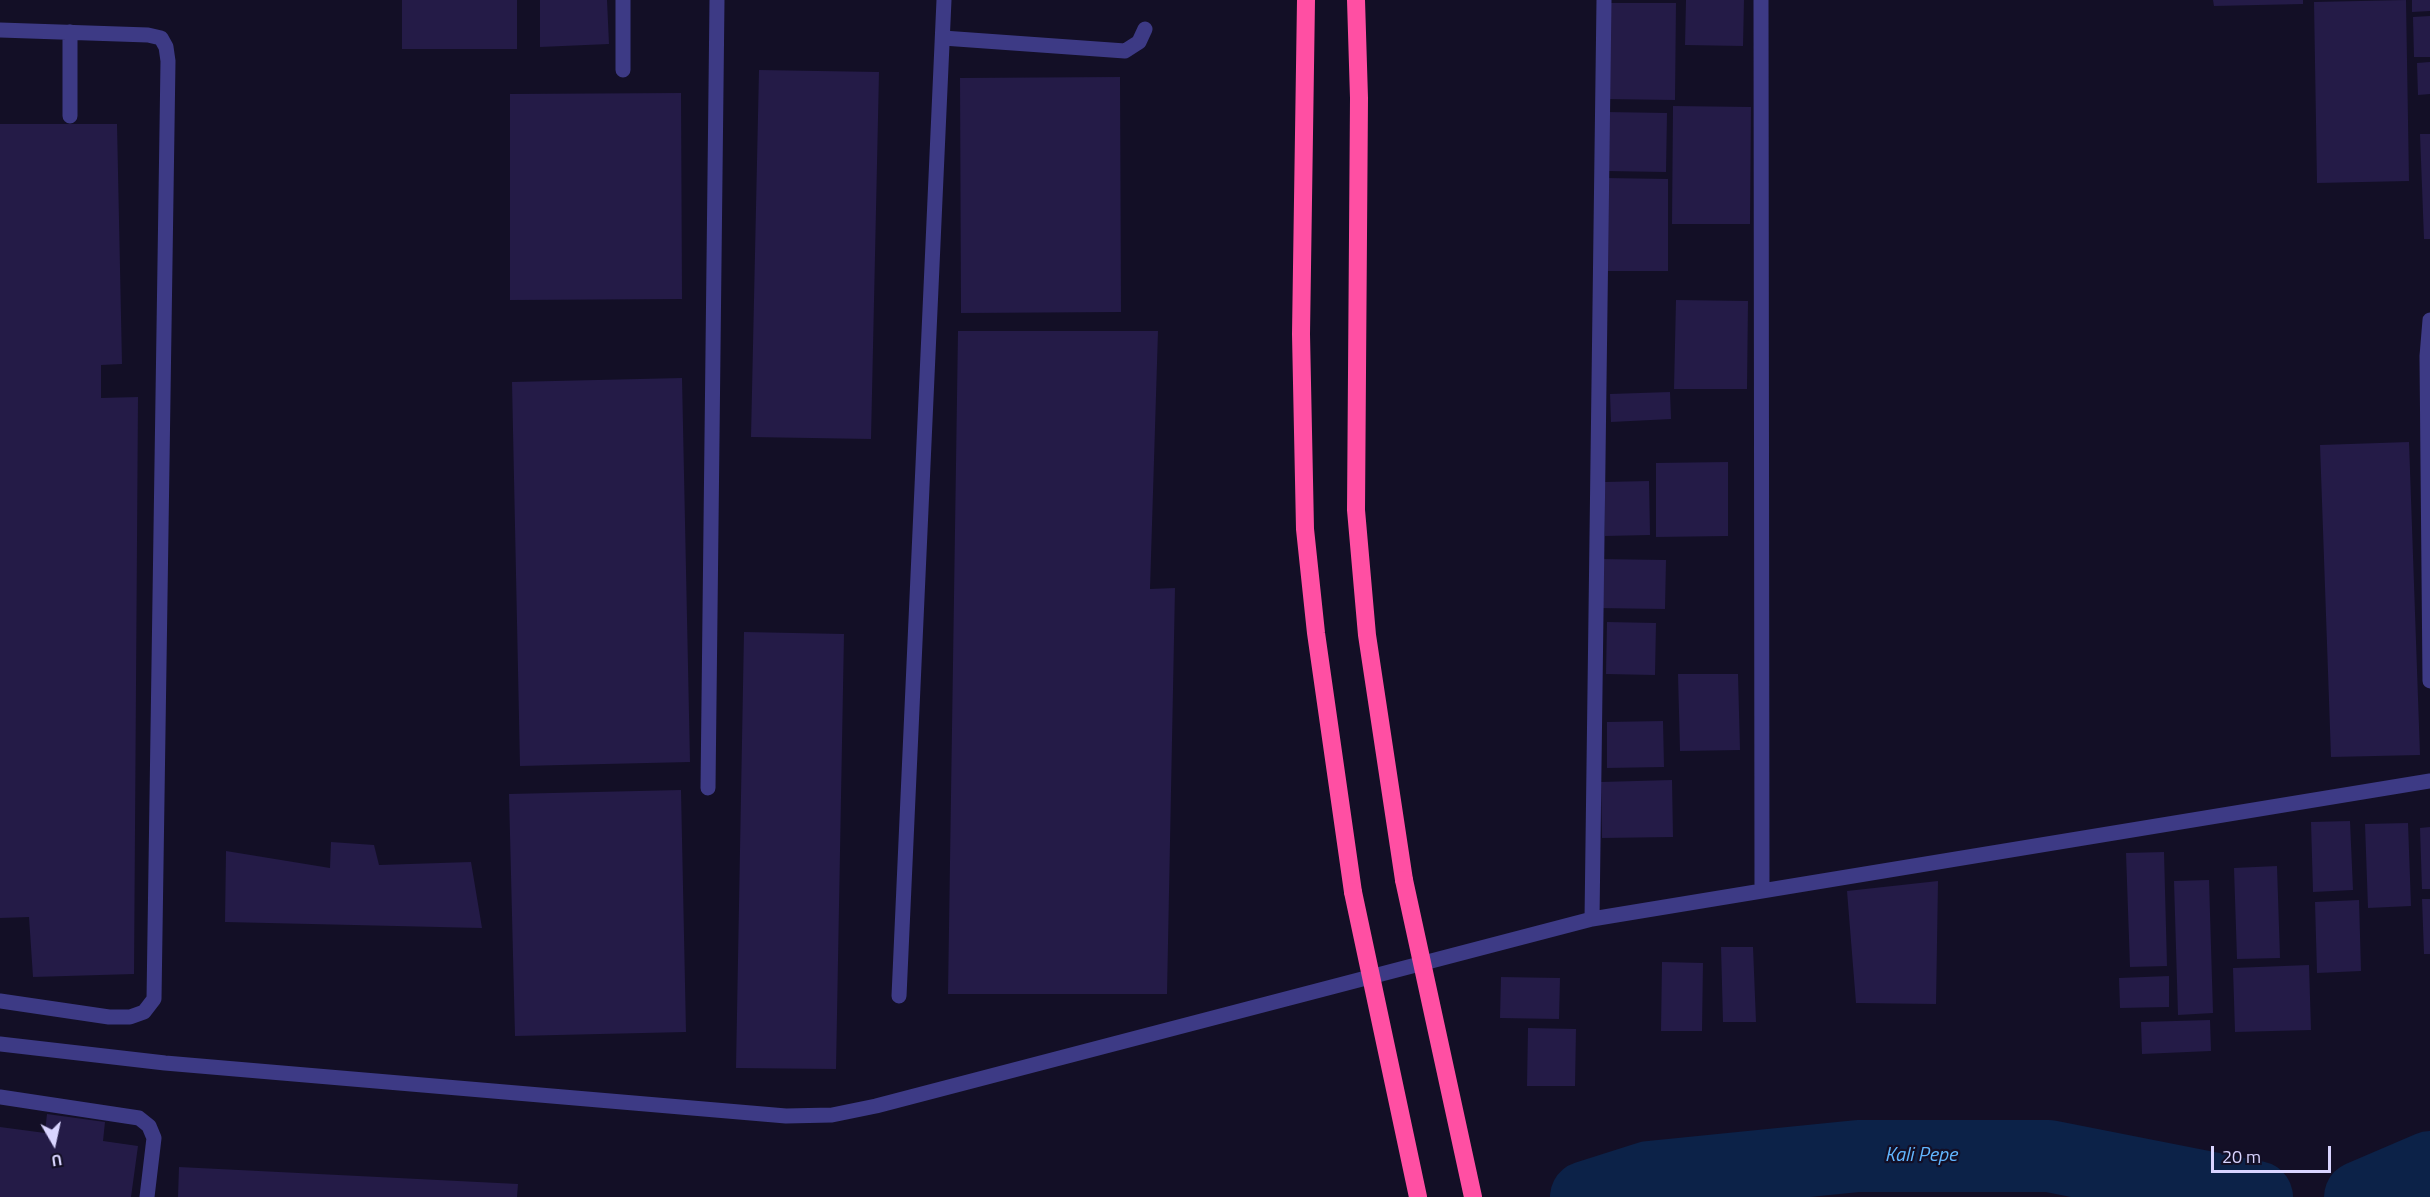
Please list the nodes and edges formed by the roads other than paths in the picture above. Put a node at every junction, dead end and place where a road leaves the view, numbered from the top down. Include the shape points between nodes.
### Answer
1 (623, 0) edge
2 (717, 0) edge
3 (944, 0) edge
4 (1306, 0) edge
5 (1356, 0) edge
6 (1604, 0) edge
7 (1761, 0) edge
8 (1145, 29) dead end
9 (0, 30) edge
10 (70, 32) junction
11 (943, 38) junction
12 (623, 70) dead end
13 (70, 116) dead end
14 (2430, 320) edge
15 (2430, 681) edge
16 (2430, 781) edge
17 (708, 788) dead end
18 (1762, 890) junction
19 (1592, 919) junction
20 (898, 996) dead end
21 (0, 1001) edge
22 (0, 1044) edge
23 (0, 1097) edge
24 (147, 1197) edge
25 (1418, 1197) edge
26 (1473, 1197) edge

1 - 12 street
2 - 17 street
3 - 11 street
4 - 25 highway, bridge via 1301,334 1305,529 1353,892
5 - 26 highway, bridge via 1356,510 1367,634 1404,880
6 - 19 street
7 - 18 street
8 - 11 street via 1139,42 1125,51
9 - 10 street
10 - 13 street
10 - 21 street via 161,38 168,61 154,999 144,1012 130,1017
11 - 20 street
14 - 15 street
16 - 18 street
18 - 19 street
19 - 22 street via 876,1106 832,1114 786,1116 165,1063
23 - 24 street via 140,1118 154,1138

